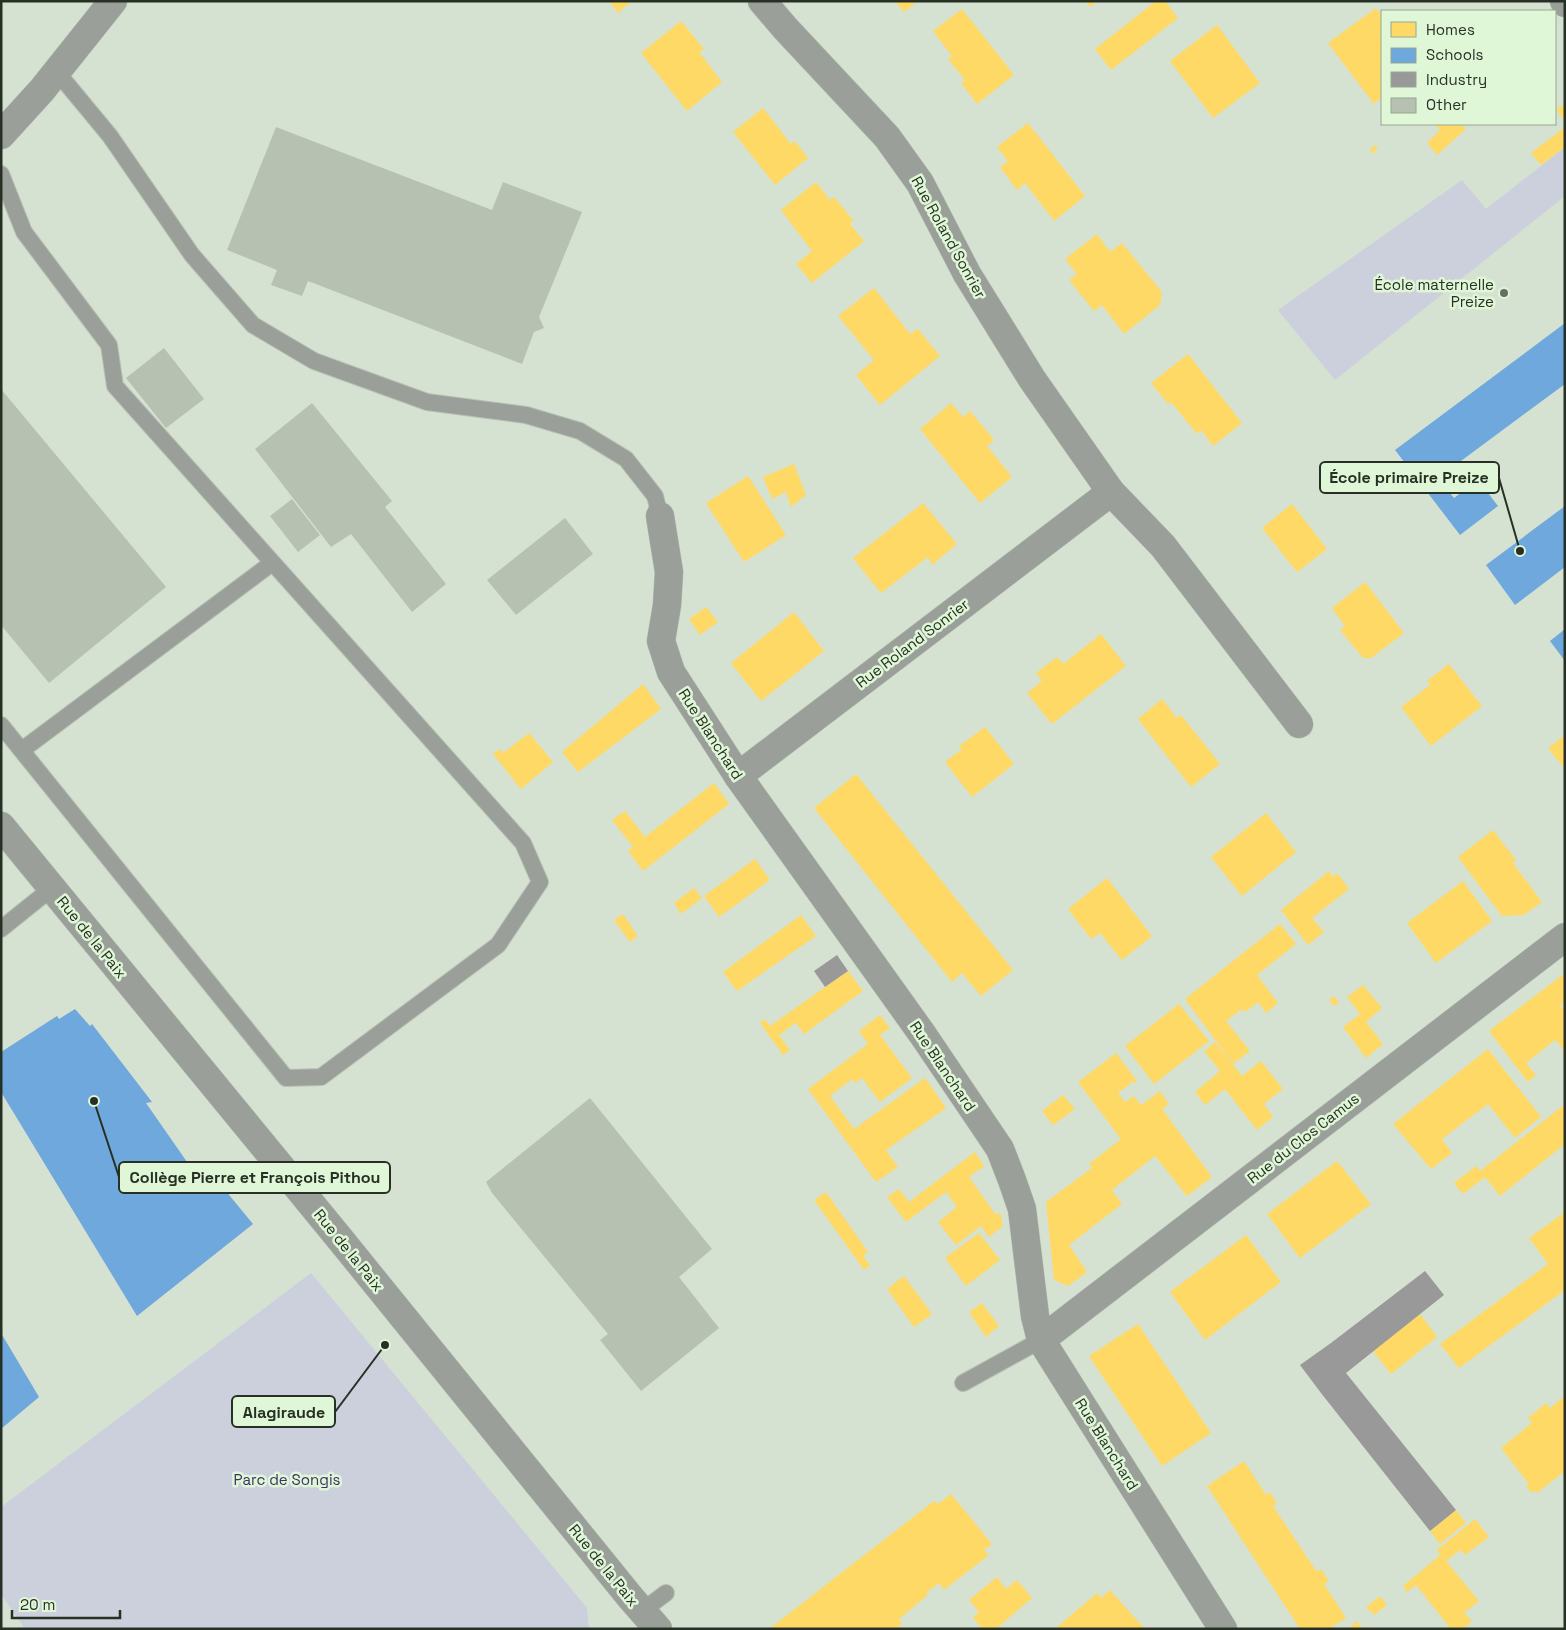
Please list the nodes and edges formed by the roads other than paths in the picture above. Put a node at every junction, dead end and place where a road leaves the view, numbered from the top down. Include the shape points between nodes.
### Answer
1 (113, 1) edge
2 (762, 1) edge
3 (57, 72) junction
4 (1, 136) edge
5 (1, 174) edge
6 (1111, 492) junction
7 (660, 516) joint
8 (272, 563) junction
9 (1299, 724) dead end
10 (1, 725) edge
11 (22, 750) junction
12 (738, 776) junction
13 (1, 826) edge
14 (52, 888) junction
15 (1, 929) edge
16 (1565, 936) edge
17 (1041, 1340) junction
18 (963, 1382) dead end
19 (666, 1593) dead end
20 (650, 1620) edge
21 (1223, 1629) edge

1 - 3 street
2 - 6 street, Rue Roland Sonrier via 887,137 915,175 967,274 1032,379
3 - 4 street
3 - 7 lane via 110,136 192,255 253,325 314,361 428,402 526,415 580,432 626,459 655,496
5 - 8 lane via 24,232 110,346 115,386
6 - 9 street, Rue Roland Sonrier via 1163,546
6 - 12 street, Rue Roland Sonrier
7 - 12 street, Rue Blanchard via 669,572 661,641 670,672
8 - 11 lane
8 - 11 lane via 523,843 540,882 498,945 322,1077 286,1078
10 - 11 lane
12 - 17 street, Rue Blanchard via 1000,1149 1022,1209
13 - 14 street, Rue de la Paix
14 - 15 lane
14 - 20 street, Rue de la Paix
16 - 17 street, Rue du Clos Camus
17 - 18 lane
17 - 21 street, Rue Blanchard
19 - 20 lane

